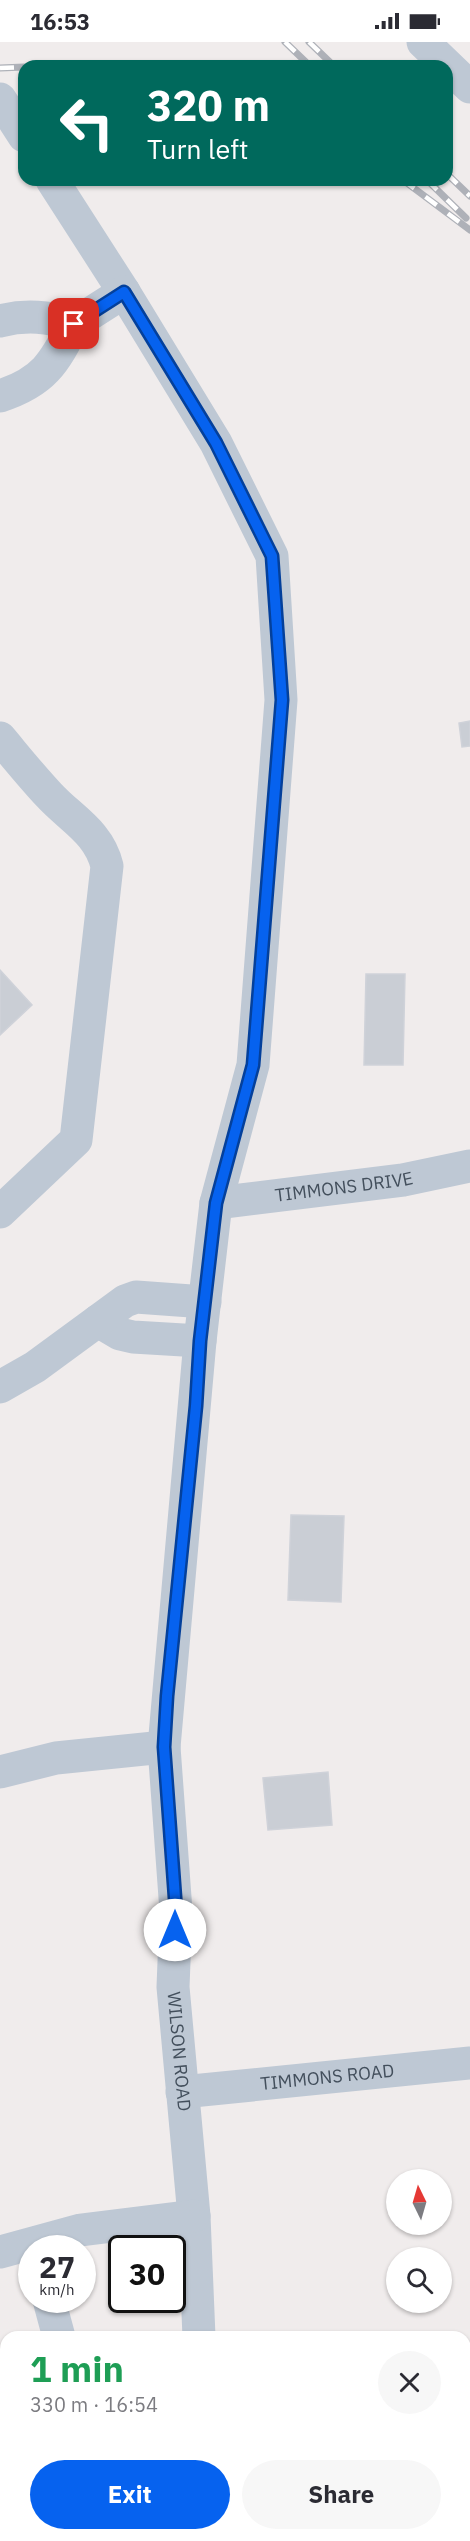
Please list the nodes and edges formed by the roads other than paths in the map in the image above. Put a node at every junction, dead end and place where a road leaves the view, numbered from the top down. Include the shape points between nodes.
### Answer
1 (423, 42) edge
2 (442, 60) edge
3 (453, 71) edge
4 (470, 87) edge
5 (0, 99) edge
6 (18, 127) edge
7 (56, 186) edge
8 (124, 292) junction
9 (0, 321) edge
10 (74, 324) junction
11 (0, 396) edge
12 (0, 738) edge
13 (470, 1166) edge
14 (216, 1203) junction
15 (0, 1212) edge
16 (204, 1302) junction
17 (98, 1321) junction
18 (200, 1341) junction
19 (0, 1387) edge
20 (164, 1747) junction
21 (0, 1772) edge
22 (470, 2063) edge
23 (182, 2092) junction
24 (194, 2216) junction
25 (67, 2235) edge
26 (18, 2249) edge
27 (0, 2252) edge
28 (53, 2313) edge
29 (58, 2331) edge
30 (199, 2331) edge

1 - 2 street
3 - 4 street
5 - 6 street
7 - 8 street, WILSON ROAD
8 - 10 street
8 - 14 street, WILSON ROAD via 216,443 272,556 282,700 253,1065
9 - 10 street via 28,316
10 - 11 street via 60,352 40,376
12 - 15 street via 51,797 95,838 107,866 76,1140
13 - 14 street, TIMMONS DRIVE via 403,1180
14 - 16 street, WILSON ROAD
16 - 17 street via 136,1296
16 - 18 street, WILSON ROAD
17 - 18 street via 133,1337
17 - 19 street
18 - 20 street, WILSON ROAD
20 - 21 street via 56,1758
20 - 23 street, WILSON ROAD via 176,1911 173,1987
22 - 23 street, TIMMONS ROAD
23 - 24 street, WILSON ROAD
24 - 25 street
24 - 30 street, WILSON ROAD
26 - 27 street
28 - 29 street

